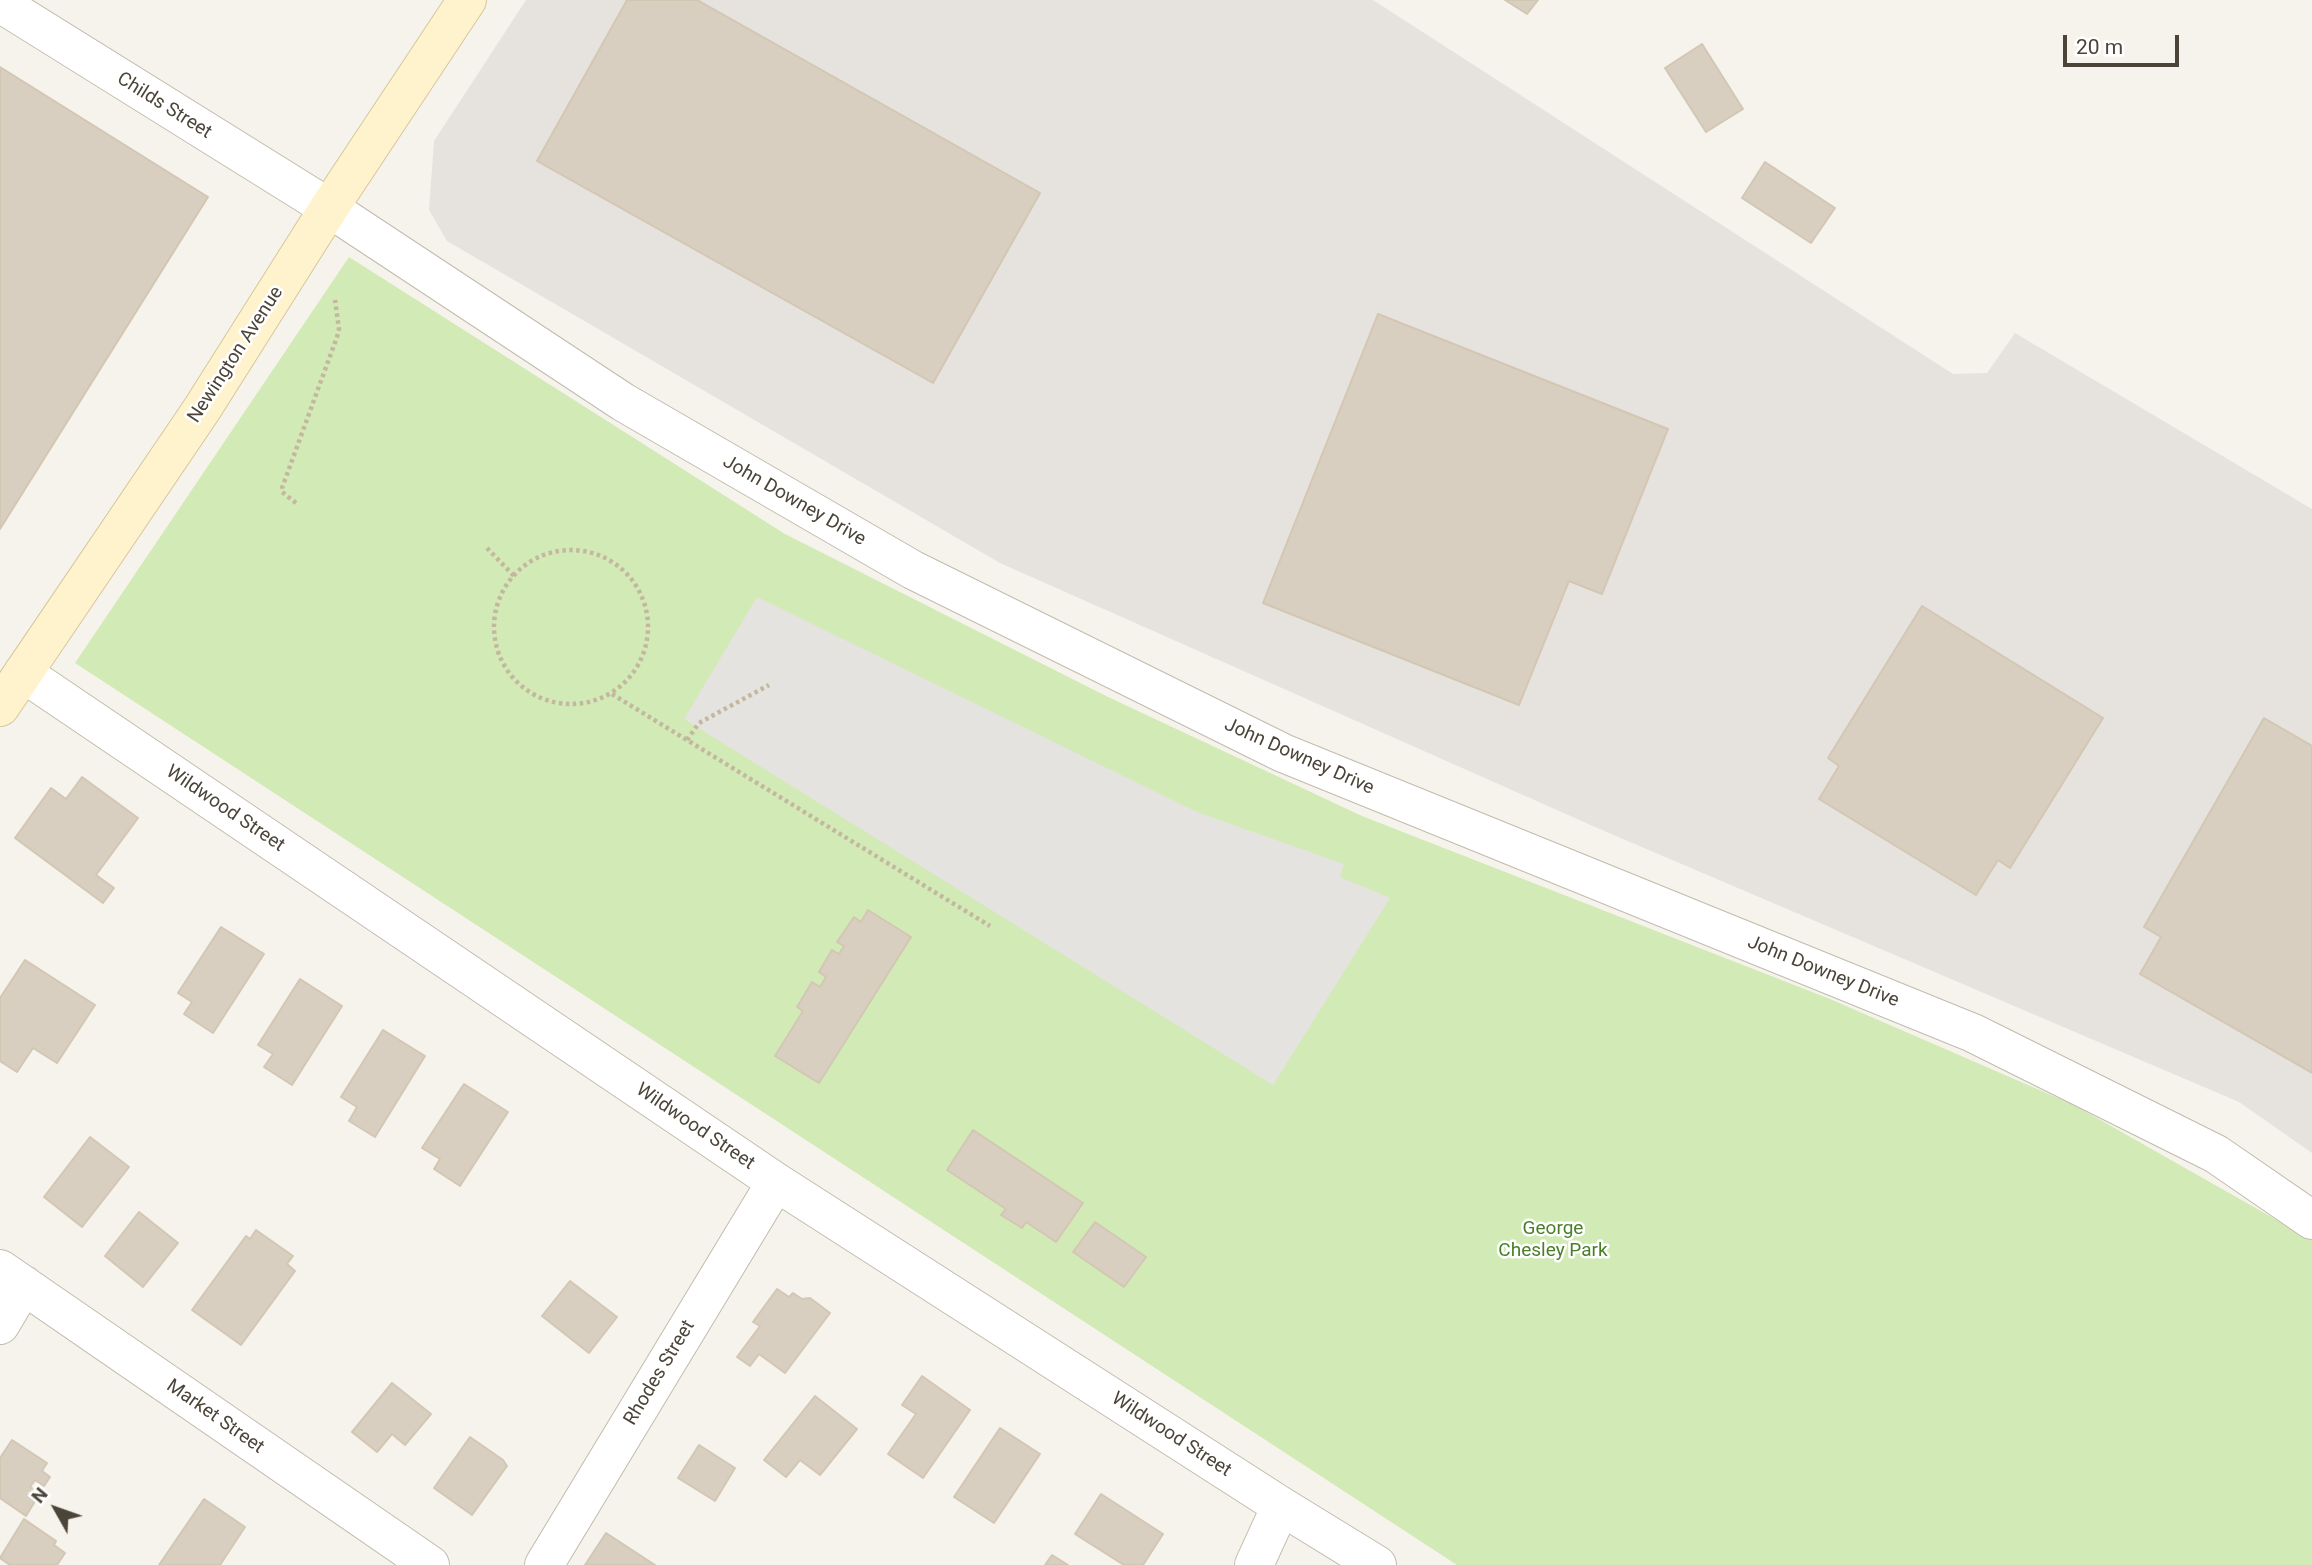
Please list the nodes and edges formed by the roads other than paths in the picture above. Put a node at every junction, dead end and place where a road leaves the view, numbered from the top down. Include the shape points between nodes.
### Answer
1 (467, 0) edge
2 (0, 3) edge
3 (329, 208) junction
4 (23, 673) junction
5 (0, 707) edge
6 (776, 1182) junction
7 (2312, 1220) edge
8 (12, 1277) edge
9 (0, 1325) edge
10 (1281, 1506) junction
11 (430, 1565) edge
12 (544, 1565) edge
13 (1254, 1565) edge
14 (1377, 1565) edge

1 - 3 main road, Newington Avenue
2 - 3 street, Childs Street
3 - 4 main road, Newington Avenue via 202,409
3 - 7 street, John Downey Drive via 623,402 914,570 1283,753 1973,1033 2216,1153
4 - 5 main road, Newington Avenue
4 - 6 street, Wildwood Street
6 - 10 street, Wildwood Street
6 - 12 street, Rhodes Street
8 - 9 street
8 - 11 street, Market Street
10 - 13 street
10 - 14 street, Wildwood Street

